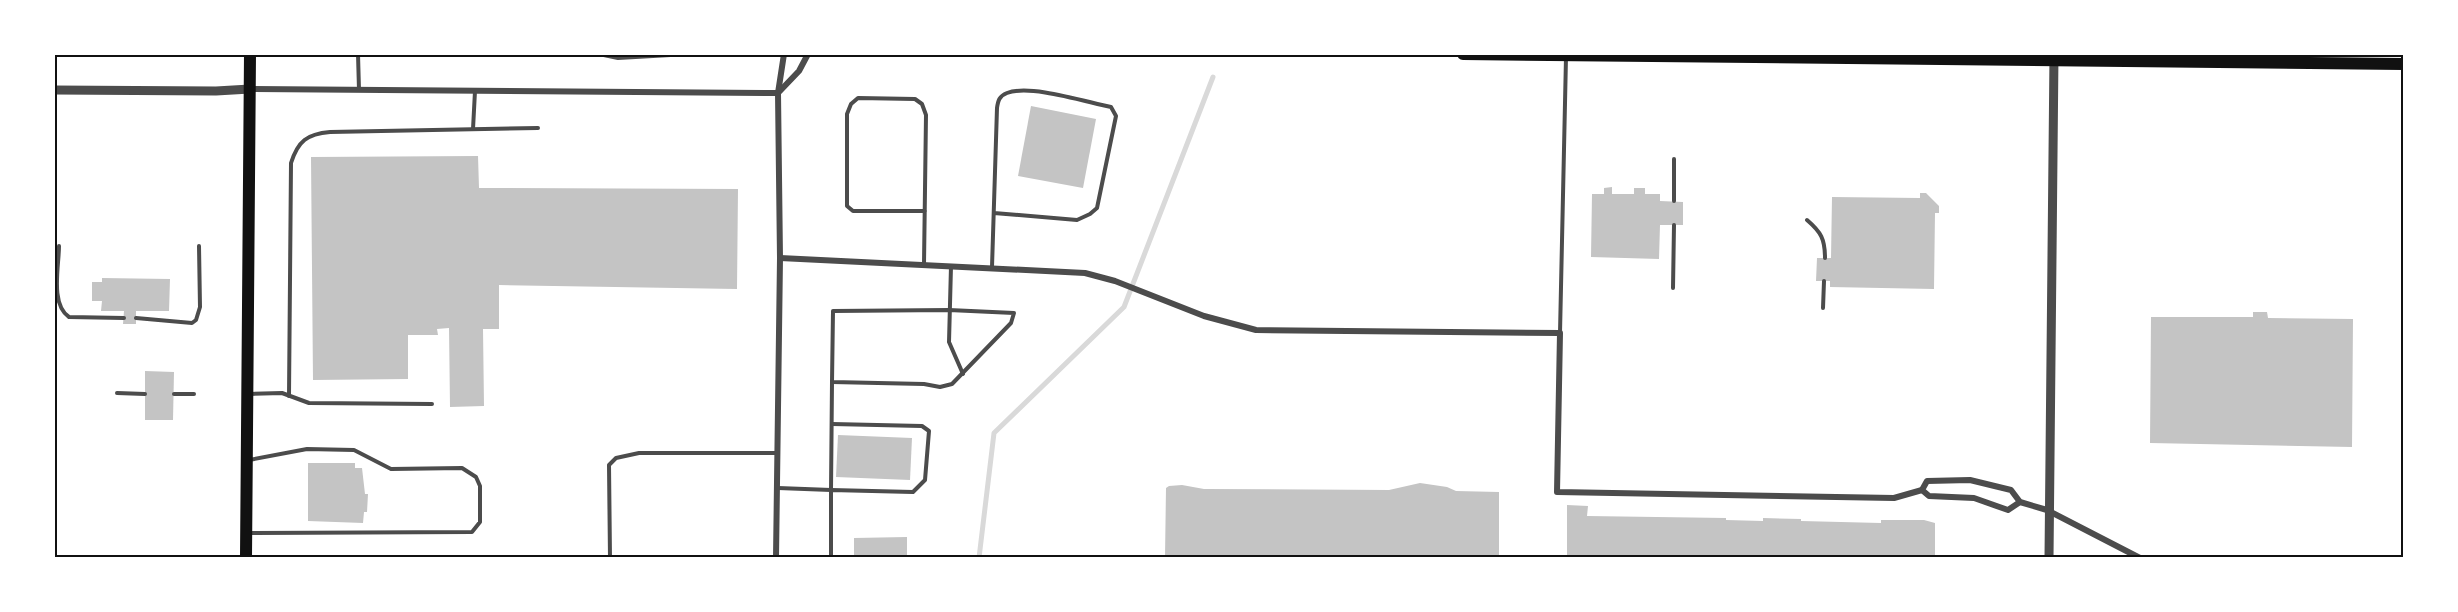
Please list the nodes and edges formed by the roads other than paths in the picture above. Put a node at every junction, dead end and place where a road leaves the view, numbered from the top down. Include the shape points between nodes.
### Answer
1 (250, 54) edge
2 (358, 54) edge
3 (598, 54) edge
4 (688, 54) edge
5 (784, 54) edge
6 (808, 54) edge
7 (1463, 54) edge
8 (1566, 57) junction
9 (2054, 58) edge
10 (2404, 64) edge
11 (250, 89) junction
12 (54, 90) edge
13 (359, 90) junction
14 (475, 91) junction
15 (778, 93) junction
16 (538, 128) dead end
17 (474, 129) junction
18 (1674, 159) dead end
19 (1674, 201) dead end
20 (925, 211) junction
21 (993, 213) junction
22 (1807, 220) dead end
23 (1674, 225) dead end
24 (59, 246) dead end
25 (199, 246) dead end
26 (780, 258) junction
27 (1825, 258) dead end
28 (924, 264) junction
29 (951, 266) junction
30 (992, 267) junction
31 (1824, 281) dead end
32 (1673, 288) dead end
33 (1823, 308) dead end
34 (949, 310) junction
35 (124, 318) dead end
36 (136, 318) dead end
37 (1560, 333) junction
38 (963, 374) junction
39 (832, 382) junction
40 (117, 393) dead end
41 (145, 394) dead end
42 (174, 394) dead end
43 (194, 394) dead end
44 (248, 394) junction
45 (289, 396) junction
46 (432, 404) dead end
47 (832, 424) junction
48 (777, 453) junction
49 (247, 461) junction
50 (777, 488) junction
51 (831, 490) junction
52 (1922, 490) junction
53 (2020, 502) junction
54 (2048, 510) junction
55 (246, 533) junction
56 (246, 558) edge
57 (609, 558) edge
58 (776, 558) edge
59 (831, 558) edge
60 (2049, 558) edge
61 (2140, 558) edge

1 - 11 main road
2 - 13 lane
3 - 4 lane via 618,58
5 - 15 street
6 - 15 street
7 - 8 main road
8 - 9 main road
8 - 37 lane
9 - 10 main road
9 - 54 street
11 - 12 street
11 - 13 street
11 - 44 main road
13 - 14 street
14 - 15 street
14 - 17 lane
15 - 26 street
16 - 17 lane
17 - 45 lane via 330,132 312,134 298,144 291,163
18 - 19 lane
20 - 20 lane via 926,115 922,104 915,99 858,98 850,104 847,114 847,206 853,211
20 - 28 lane
21 - 21 lane via 999,99 1006,93 1035,92 1111,107 1116,116 1097,208 1077,220
21 - 30 lane
22 - 27 lane via 1821,232
23 - 32 lane
24 - 35 lane via 58,298 65,314
25 - 36 lane via 200,307 196,320 192,323
26 - 28 street
26 - 48 street
28 - 29 street
29 - 30 street
29 - 34 lane
30 - 37 street via 1085,273 1204,316 1256,330
31 - 33 lane
34 - 38 lane via 949,342
34 - 38 lane via 1014,313 1011,323
34 - 39 lane via 833,311
37 - 52 street via 1557,492 1894,498
38 - 39 lane via 952,384 940,387
39 - 47 lane
40 - 41 lane
42 - 43 lane
44 - 45 lane
44 - 49 main road
45 - 46 lane via 309,403
47 - 51 lane
47 - 51 lane via 922,426 929,431 925,480 913,492
48 - 50 street
48 - 57 lane via 639,453 615,458 609,465
49 - 55 main road
49 - 55 lane via 308,448 354,450 391,469 462,468 476,477 480,486 480,522 472,532
50 - 51 lane
50 - 58 street
51 - 59 lane
52 - 53 street via 1929,496 1974,498 2008,510
52 - 53 street via 1927,481 1970,480 2011,490
53 - 54 street
54 - 60 street
54 - 61 street
55 - 56 main road

